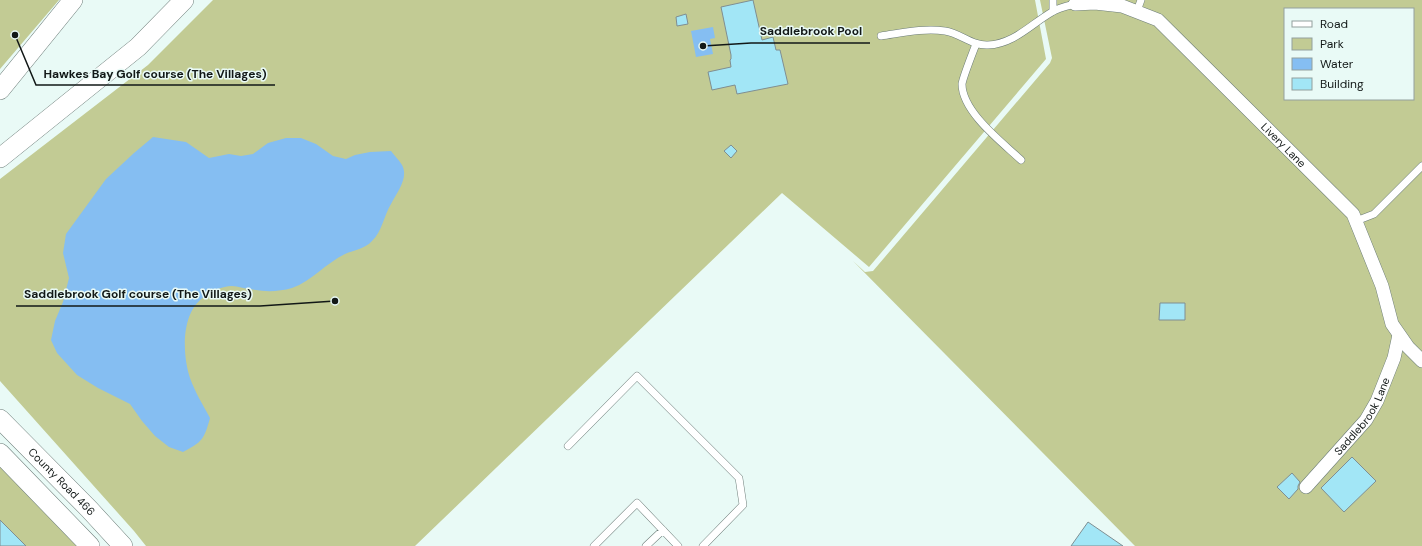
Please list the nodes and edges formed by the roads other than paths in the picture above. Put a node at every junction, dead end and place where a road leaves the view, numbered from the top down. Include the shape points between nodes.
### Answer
1 (73, 0) edge
2 (184, 0) edge
3 (1053, 0) edge
4 (1075, 2) edge
5 (1139, 6) edge
6 (1053, 10) junction
7 (881, 36) dead end
8 (976, 44) junction
9 (0, 90) edge
10 (0, 158) edge
11 (1021, 160) dead end
12 (1422, 166) edge
13 (1356, 221) junction
14 (1399, 335) junction
15 (1422, 361) edge
16 (0, 419) edge
17 (568, 446) dead end
18 (0, 453) edge
19 (1306, 487) dead end
20 (663, 530) junction
21 (90, 546) edge
22 (123, 546) edge
23 (594, 546) edge
24 (646, 546) edge
25 (678, 546) edge
26 (703, 546) edge

1 - 9 main road
2 - 10 main road via 138,47
3 - 6 lane
4 - 5 street, Livery Lane
4 - 6 lane
5 - 13 street, Livery Lane via 1158,20 1353,214
6 - 8 lane via 1023,33 1002,42
7 - 8 lane via 913,31 946,31
8 - 11 lane via 962,84 967,102 980,122
12 - 13 lane via 1374,214
13 - 14 street, Livery Lane via 1382,286 1392,324
14 - 15 street, Livery Lane
14 - 19 street, Saddlebrook Lane via 1394,358 1377,401 1366,420
16 - 22 main road, County Road 466
17 - 26 lane via 637,376 739,478 743,505
18 - 21 main road
20 - 23 lane via 637,503
20 - 24 lane
20 - 25 lane

